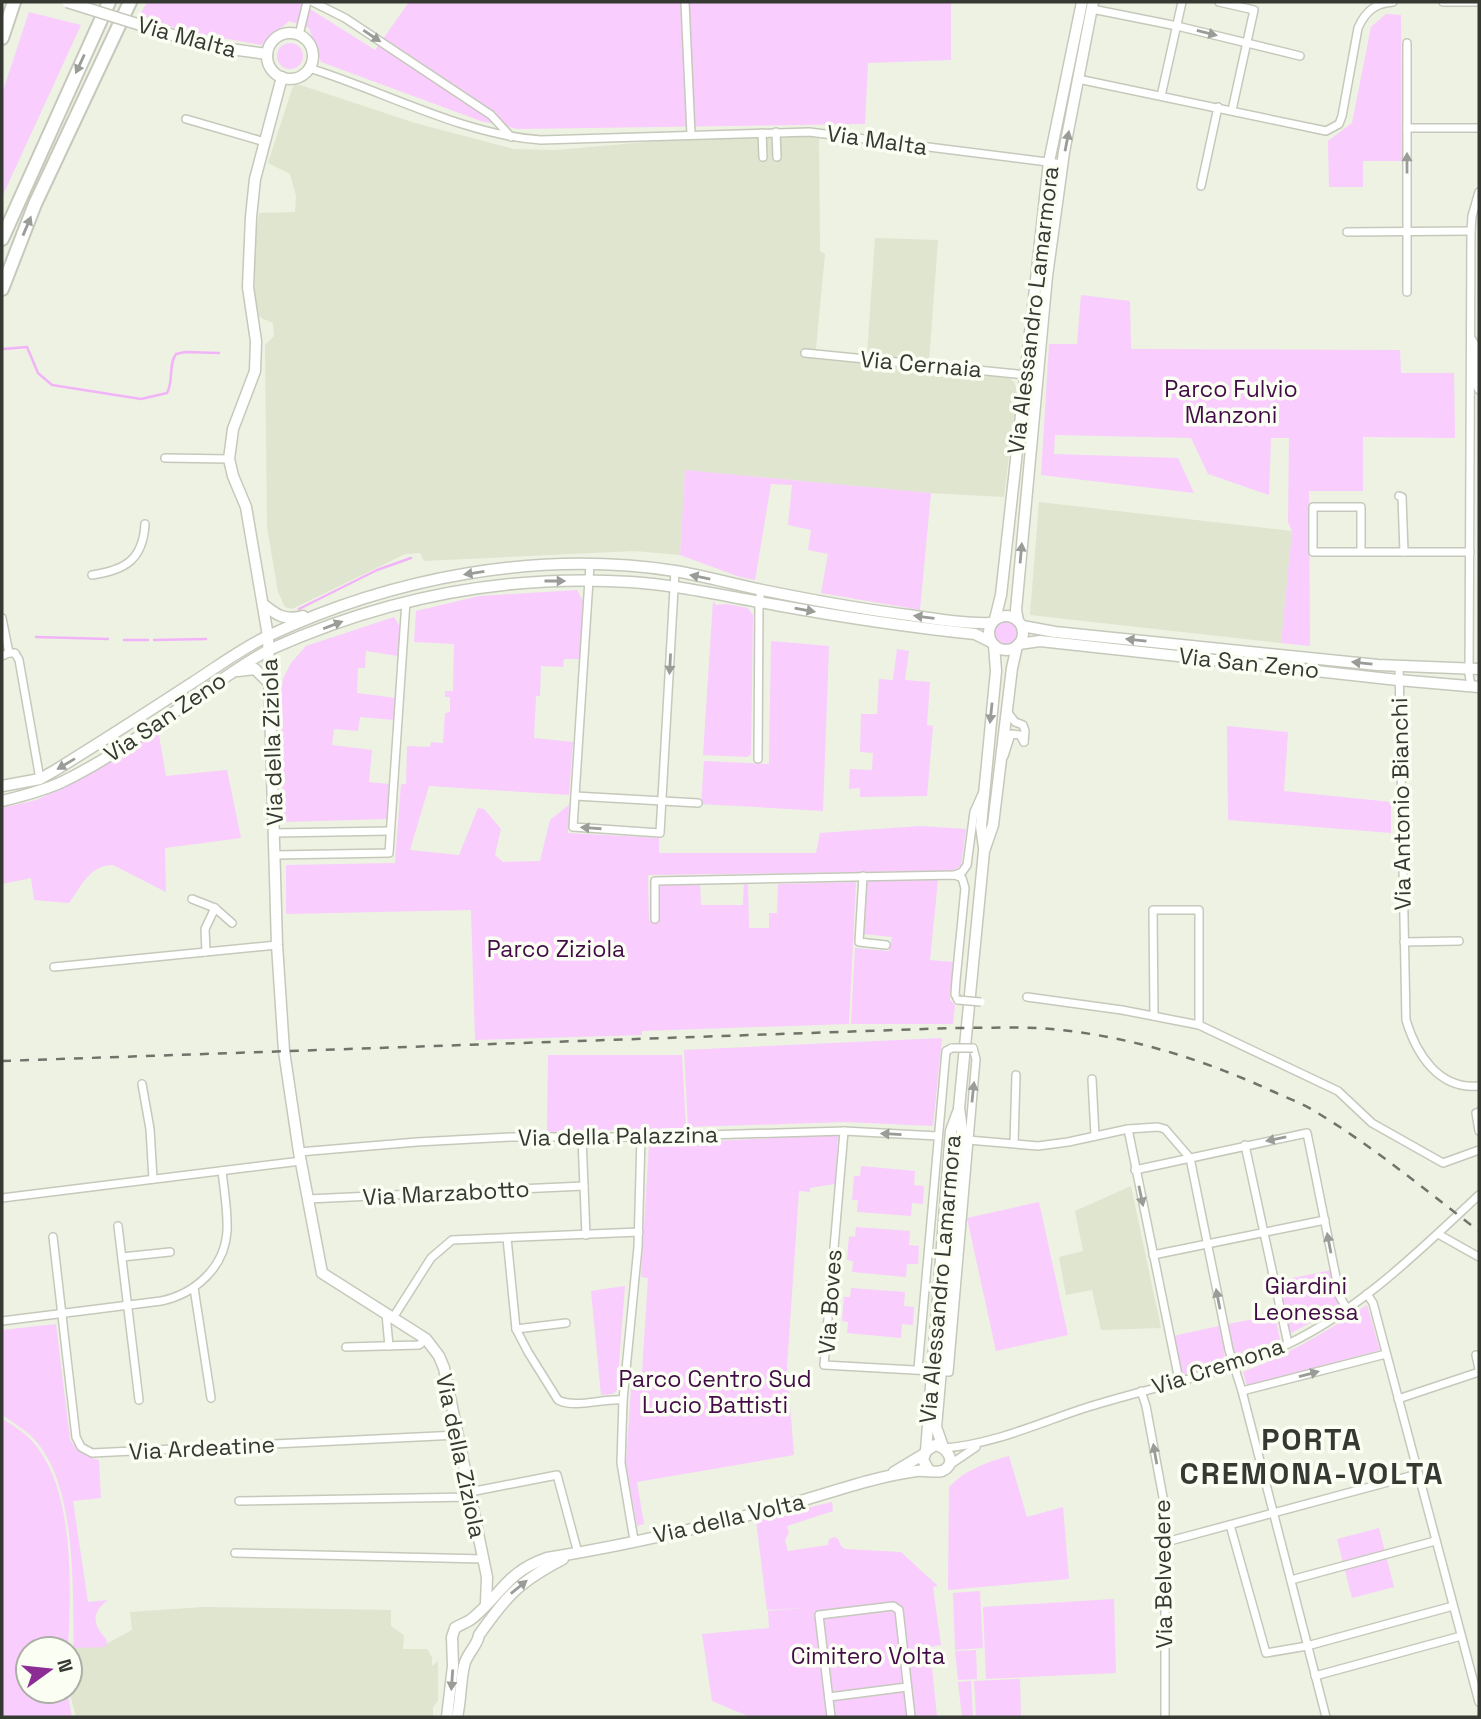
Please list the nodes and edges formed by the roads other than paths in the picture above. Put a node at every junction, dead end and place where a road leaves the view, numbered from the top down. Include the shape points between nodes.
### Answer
1 (14, 2) edge
2 (67, 2) edge
3 (109, 2) edge
4 (130, 2) edge
5 (307, 2) edge
6 (313, 2) edge
7 (685, 2) edge
8 (1082, 2) edge
9 (1182, 2) edge
10 (1219, 2) edge
11 (1393, 2) edge
12 (1443, 2) edge
13 (1479, 2) edge
14 (1093, 5) edge
15 (1177, 26) junction
16 (299, 35) junction
17 (2, 38) edge
18 (1247, 43) junction
19 (1407, 43) dead end
20 (267, 54) junction
21 (1300, 56) dead end
22 (309, 68) junction
23 (282, 77) junction
24 (1078, 79) junction
25 (1161, 96) junction
26 (1217, 107) junction
27 (1232, 110) junction
28 (186, 119) dead end
29 (1407, 128) junction
30 (1479, 128) edge
31 (762, 132) junction
32 (776, 132) junction
33 (691, 134) junction
34 (512, 138) junction
35 (265, 142) junction
36 (763, 157) dead end
37 (777, 157) dead end
38 (1049, 162) junction
39 (1063, 164) junction
40 (1201, 186) dead end
41 (1479, 192) edge
42 (1476, 216) edge
43 (1406, 231) junction
44 (1347, 232) dead end
45 (1471, 232) junction
46 (2, 239) edge
47 (2, 289) edge
48 (1407, 292) dead end
49 (805, 353) dead end
50 (1025, 375) junction
51 (1037, 376) junction
52 (1475, 382) edge
53 (1479, 390) edge
54 (165, 458) dead end
55 (229, 459) junction
56 (1399, 496) dead end
57 (145, 524) dead end
58 (1361, 552) junction
59 (1404, 552) junction
60 (1471, 552) junction
61 (590, 565) junction
62 (676, 571) junction
63 (92, 575) dead end
64 (589, 581) junction
65 (404, 586) junction
66 (674, 588) junction
67 (761, 590) junction
68 (407, 601) junction
69 (759, 602) junction
70 (263, 604) junction
71 (340, 607) junction
72 (2, 618) edge
73 (993, 621) junction
74 (1020, 624) junction
75 (268, 636) junction
76 (993, 644) junction
77 (1018, 645) junction
78 (270, 650) junction
79 (5, 655) edge
80 (1399, 666) junction
81 (1474, 669) edge
82 (231, 673) junction
83 (1398, 680) junction
84 (270, 684) junction
85 (1475, 686) edge
86 (1006, 710) junction
87 (758, 760) dead end
88 (1002, 761) junction
89 (40, 779) junction
90 (2, 786) edge
91 (984, 790) junction
92 (575, 796) junction
93 (662, 800) junction
94 (2, 801) edge
95 (698, 803) dead end
96 (390, 831) junction
97 (274, 833) junction
98 (984, 851) junction
99 (275, 855) junction
100 (955, 875) junction
101 (863, 876) junction
102 (192, 899) dead end
103 (215, 908) junction
104 (655, 919) dead end
105 (232, 923) dead end
106 (1459, 941) dead end
107 (1404, 942) junction
108 (277, 945) junction
109 (886, 945) dead end
110 (206, 952) junction
111 (54, 967) dead end
112 (1027, 997) dead end
113 (981, 1002) dead end
114 (1154, 1016) junction
115 (1199, 1025) junction
116 (1016, 1075) dead end
117 (1092, 1080) dead end
118 (142, 1084) dead end
119 (1479, 1086) edge
120 (1479, 1112) edge
121 (1128, 1129) junction
122 (844, 1131) junction
123 (1479, 1131) edge
124 (938, 1136) junction
125 (1095, 1136) junction
126 (641, 1137) junction
127 (582, 1138) junction
128 (968, 1140) junction
129 (1014, 1143) junction
130 (1245, 1145) junction
131 (1479, 1150) edge
132 (300, 1156) junction
133 (1190, 1158) junction
134 (1135, 1170) junction
135 (222, 1171) junction
136 (153, 1180) junction
137 (584, 1186) junction
138 (1479, 1195) edge
139 (2, 1198) edge
140 (308, 1199) junction
141 (1325, 1220) junction
142 (118, 1226) dead end
143 (639, 1232) junction
144 (1263, 1233) junction
145 (1438, 1234) junction
146 (586, 1235) junction
147 (53, 1237) dead end
148 (507, 1238) junction
149 (1207, 1244) junction
150 (170, 1252) dead end
151 (1153, 1255) junction
152 (122, 1257) junction
153 (1479, 1257) edge
154 (194, 1288) junction
155 (1367, 1294) junction
156 (127, 1305) junction
157 (1347, 1308) junction
158 (63, 1314) junction
159 (391, 1314) junction
160 (2, 1321) edge
161 (566, 1323) dead end
162 (516, 1329) junction
163 (426, 1339) junction
164 (1288, 1344) junction
165 (389, 1346) junction
166 (346, 1347) dead end
167 (1386, 1354) junction
168 (1476, 1355) dead end
169 (1233, 1365) junction
170 (918, 1369) junction
171 (937, 1371) junction
172 (1479, 1371) edge
173 (1180, 1380) junction
174 (1141, 1391) junction
175 (1242, 1391) junction
176 (211, 1398) dead end
177 (1398, 1399) junction
178 (139, 1400) dead end
179 (623, 1400) junction
180 (1076, 1411) joint
181 (458, 1435) junction
182 (979, 1445) junction
183 (944, 1447) junction
184 (926, 1459) junction
185 (948, 1466) junction
186 (1418, 1474) junction
187 (470, 1494) junction
188 (239, 1501) dead end
189 (1273, 1513) junction
190 (1230, 1525) junction
191 (634, 1540) junction
192 (1435, 1541) junction
193 (1166, 1542) junction
194 (235, 1553) dead end
195 (576, 1553) junction
196 (483, 1559) junction
197 (487, 1577) junction
198 (1291, 1580) junction
199 (497, 1591) junction
200 (486, 1603) junction
201 (1453, 1606) junction
202 (490, 1619) junction
203 (463, 1624) junction
204 (479, 1635) junction
205 (1461, 1636) junction
206 (454, 1643) junction
207 (1307, 1646) junction
208 (472, 1648) junction
209 (1315, 1676) junction
210 (907, 1688) junction
211 (829, 1697) junction
212 (1479, 1702) edge
213 (447, 1717) edge
214 (457, 1717) edge
215 (831, 1717) edge
216 (911, 1717) edge
217 (1166, 1717) edge
218 (1326, 1717) edge

1 - 17 highway
2 - 20 street, Via Malta, bridge via 209,46
3 -> 46 highway
47 -> 4 highway via 51,170
5 - 16 street
6 -> 34 street via 345,18 491,116
7 - 33 street
8 - 38 street, Via Alessandro Lamarmora
9 - 15 street
10 - 18 street via 1254,9
11 - 27 street via 1374,6 1363,17 1342,116 1334,128 1326,131
12 - 13 street
14 - 15 street
14 - 24 street, Via Alessandro Lamarmora
15 -> 18 street
15 - 25 street
16 - 20 street, Via Malta via 282,34
16 - 22 street via 311,49
18 - 21 street
18 - 27 street
19 - 29 street
20 - 23 street, Via Malta via 269,65
22 - 23 street via 300,76
22 - 34 street, Via Malta
23 - 35 street, Via della Ziziola
24 - 25 street
39 -> 24 street, Via Alessandro Lamarmora
25 - 26 street
26 - 27 street
26 - 40 street
28 - 35 street
29 - 30 street
43 -> 29 street
31 - 32 street, Via Malta
31 - 33 street, Via Malta
31 - 36 street
32 - 37 street
32 - 38 street, Via Malta via 827,133
33 - 34 street, Via Malta
35 - 55 street, Via della Ziziola via 255,179 248,253 255,371 229,442
38 - 39 street, Via Malta
38 - 50 street, Via Alessandro Lamarmora
39 - 51 street, Via Alessandro Lamarmora
41 - 42 street
42 - 45 street
43 - 44 street
43 - 45 street
43 - 48 street
45 - 52 street
49 - 50 street, Via Cernaia
50 - 51 street, Via Cernaia
50 - 73 street, Via Alessandro Lamarmora via 1001,595
74 -> 51 street, Via Alessandro Lamarmora via 1016,610
52 - 53 street
52 - 60 street
54 - 55 street
55 - 70 street, Via della Ziziola via 246,507
56 - 59 street via 1404,507
57 - 63 street via 144,539 132,560 113,572
58 - 58 street via 1313,552 1313,507 1361,507
58 - 59 street
59 - 60 street
60 - 81 street
61 - 62 street, Via San Zeno
61 - 64 street
61 -> 65 street, Via San Zeno via 498,569
62 - 66 street
67 -> 62 street, Via San Zeno
64 - 66 street, Via San Zeno
68 -> 64 street, Via San Zeno via 499,584
64 - 92 street
65 - 68 street
65 - 71 street, Via San Zeno
66 - 69 street, Via San Zeno
66 -> 93 street
67 - 69 street
73 -> 67 street, Via San Zeno via 961,622 851,608
78 -> 68 street, Via San Zeno via 363,613
68 - 96 street
69 -> 76 street, Via San Zeno via 975,634
69 - 87 street
70 - 71 street via 276,615 291,619
70 - 75 street, Via della Ziziola
71 - 75 street, Via San Zeno
72 - 79 street
73 - 74 street via 1005,615
73 - 76 street via 989,634
74 - 77 street via 1023,635
80 -> 74 street, Via San Zeno via 1082,635
75 - 78 street, Via della Ziziola
75 -> 89 street, Via San Zeno
76 - 77 street via 1005,650
76 -> 91 street, Via Alessandro Lamarmora via 996,671
77 - 83 street, Via San Zeno via 1040,641
77 - 86 street, Via Alessandro Lamarmora
78 - 82 street, Via San Zeno
78 - 84 street, Via della Ziziola
79 - 89 street via 15,653 19,660
80 - 81 street, Via San Zeno
80 - 83 street, Via Antonio Bianchi
81 - 85 street
82 - 84 street via 255,669
82 - 94 street, Via San Zeno via 63,782
83 - 85 street, Via San Zeno
83 - 107 street, Via Antonio Bianchi
84 - 97 street, Via della Ziziola
86 - 88 street, Via Alessandro Lamarmora
86 - 88 street, Via Alessandro Lamarmora via 1025,731 1024,742 1020,735 1011,734
88 - 98 street, Via Alessandro Lamarmora via 993,825
89 - 90 street, Via San Zeno
91 - 98 street, Via Alessandro Lamarmora
91 - 100 street, Via Alessandro Lamarmora via 974,812 967,866
92 - 93 street
93 -> 92 street via 660,833 573,827
93 - 95 street
96 - 97 street
96 - 99 street via 389,853
97 - 99 street, Via della Ziziola
98 - 171 street, Via Alessandro Lamarmora via 959,1108 951,1131
99 - 108 street, Via della Ziziola
100 - 101 street
100 - 113 street, bridge via 962,878 965,888 955,994 958,1000
101 - 104 street via 655,881
101 - 109 street via 859,942
102 - 103 street
103 - 105 street
103 - 110 street via 205,929
106 - 107 street, Via Antonio Bianchi
107 - 119 street, Via Antonio Bianchi via 1406,1020 1413,1044 1440,1075 1455,1084
108 - 110 street
108 - 132 street, Via della Ziziola via 284,1051
110 - 111 street
112 - 114 street
114 - 115 street
114 - 115 street via 1153,910 1199,910
115 - 131 street via 1338,1091 1372,1123 1443,1163
116 - 129 street
117 - 125 street
118 - 136 street
120 - 123 street
121 - 125 street
121 - 133 street via 1166,1129
121 - 134 street
124 -> 122 street, Via della Palazzina
122 - 126 street, Via della Palazzina
122 - 170 street, Via Boves via 824,1365
128 -> 124 street, Via Alessandro Lamarmora, bridge via 976,1059 973,1048 946,1051
124 - 170 street, Via Alessandro Lamarmora
125 - 129 street via 1038,1146
126 - 127 street, Via della Palazzina
126 - 143 street
127 - 132 street, Via della Palazzina via 417,1142
127 - 137 street
128 - 129 street
128 - 171 street, Via Alessandro Lamarmora via 949,1372
130 - 133 street
141 -> 130 street via 1307,1133
130 - 144 street
132 - 135 street, Via della Palazzina
132 - 140 street, Via della Ziziola
133 - 134 street
133 - 149 street
134 -> 151 street
135 - 136 street, Via della Palazzina
135 - 154 street via 227,1222 224,1247 208,1275
136 - 139 street, Via della Palazzina
137 - 140 street, Via Marzabotto
137 - 146 street
138 - 145 street, Via Cremona
140 - 159 street, Via della Ziziola via 322,1273
141 - 144 street
157 -> 141 street via 1340,1297
142 - 152 street
143 - 146 street
143 - 179 street
144 - 149 street
144 - 164 street
145 - 153 street
145 - 155 street, Via Cremona
146 - 148 street
147 - 158 street, Via Ardeatine
148 - 159 street via 452,1240 431,1258
148 - 162 street
149 - 151 street
169 -> 149 street
150 - 152 street
151 - 173 street
152 - 156 street
154 - 156 street via 174,1299
154 - 176 street
155 - 157 street, Via Cremona
155 - 167 street
156 - 158 street
156 - 178 street
157 - 164 street, Via Cremona
158 - 160 street
158 - 181 street, Via Ardeatine via 76,1437 81,1447 92,1453
159 - 163 street, Via della Ziziola
159 - 165 street
161 - 162 street
162 - 179 street via 558,1401
163 - 165 street via 419,1345
163 - 181 street, Via della Ziziola via 444,1368
164 - 169 street, Via Cremona
165 - 166 street
175 -> 167 street
167 - 177 street
168 - 172 street
169 - 173 street, Via Cremona
169 - 175 street
170 - 171 street, Via Boves
171 - 183 street, Via Alessandro Lamarmora via 936,1427
171 - 184 street, Via Alessandro Lamarmora
172 - 177 street
173 - 174 street, Via Cremona
174 - 180 street, Via Cremona
193 -> 174 street, Via Belvedere via 1165,1508
175 - 189 street
177 - 186 street
179 - 191 street via 621,1463
180 - 182 street, Via della Volta
181 - 187 street, Via della Ziziola
182 - 183 street, Via della Volta
182 - 185 street, Via della Volta
183 - 184 street, Via della Volta via 932,1446
183 - 185 street via 950,1455
184 - 185 street, Via della Volta via 939,1472
184 - 191 street, Via della Volta via 884,1478
186 - 189 street
186 - 192 street
187 - 188 street
187 - 195 street via 557,1475
187 - 196 street, Via della Ziziola
189 - 190 street
189 - 198 street
190 - 193 street
190 - 207 street via 1263,1649 1271,1653
191 - 195 street, Via della Volta
192 - 198 street
192 - 201 street
193 - 217 street, Via Belvedere
194 - 196 street
195 - 199 street, Via della Volta via 533,1564
202 -> 195 street, Via della Volta via 521,1584
196 - 197 street, Via della Ziziola
197 - 199 street
197 - 200 street
198 - 207 street
199 - 200 street, Via della Volta
199 - 202 street
200 - 203 street, Via della Volta
201 - 205 street
201 - 207 street
202 - 204 street, Via della Volta
203 - 204 street via 472,1625
203 - 206 street, Via della Volta via 453,1633
204 - 208 street, Via della Volta
205 - 209 street
205 - 212 street
206 - 208 street via 464,1650
206 -> 213 street, Via della Volta
207 - 209 street
208 - 214 street, Via della Volta via 463,1667
209 - 218 street
210 - 211 street
210 - 211 street via 899,1610 893,1606 819,1615
210 - 216 street
211 - 215 street

